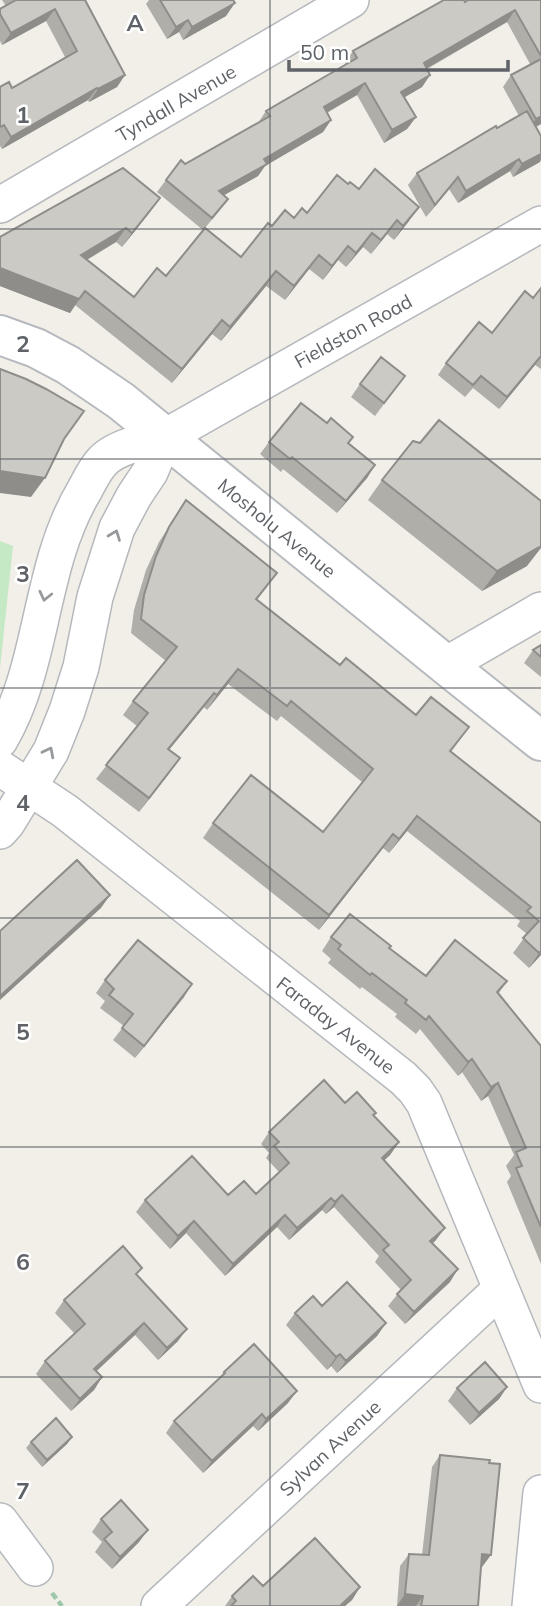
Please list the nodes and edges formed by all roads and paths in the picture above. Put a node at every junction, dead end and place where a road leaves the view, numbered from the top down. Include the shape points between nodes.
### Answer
1 (351, 0) edge
2 (0, 205) edge
3 (541, 224) edge
4 (0, 335) edge
5 (165, 437) junction
6 (541, 610) edge
7 (446, 666) junction
8 (0, 740) edge
9 (541, 741) edge
10 (0, 768) edge
11 (30, 787) junction
12 (0, 831) edge
13 (501, 1289) junction
14 (541, 1385) edge
15 (541, 1493) edge
16 (0, 1521) edge
17 (35, 1568) dead end
18 (159, 1606) edge
19 (530, 1606) edge

1 - 2 street, Tyndall Avenue
3 - 5 street, Fieldston Road
4 - 5 street, Mosholu Avenue via 68,365
5 - 7 street, Mosholu Avenue
5 -> 8 street, Fieldston Road via 130,445 102,462 76,504 58,547 21,695
11 -> 5 street via 67,711 117,528
6 - 7 street
7 - 9 street, Mosholu Avenue
10 - 11 street, Faraday Avenue
11 - 12 street
11 - 13 street, Faraday Avenue via 415,1090
13 - 14 street, Faraday Avenue
13 - 18 street, Sylvan Avenue
15 - 19 street
16 - 17 street

